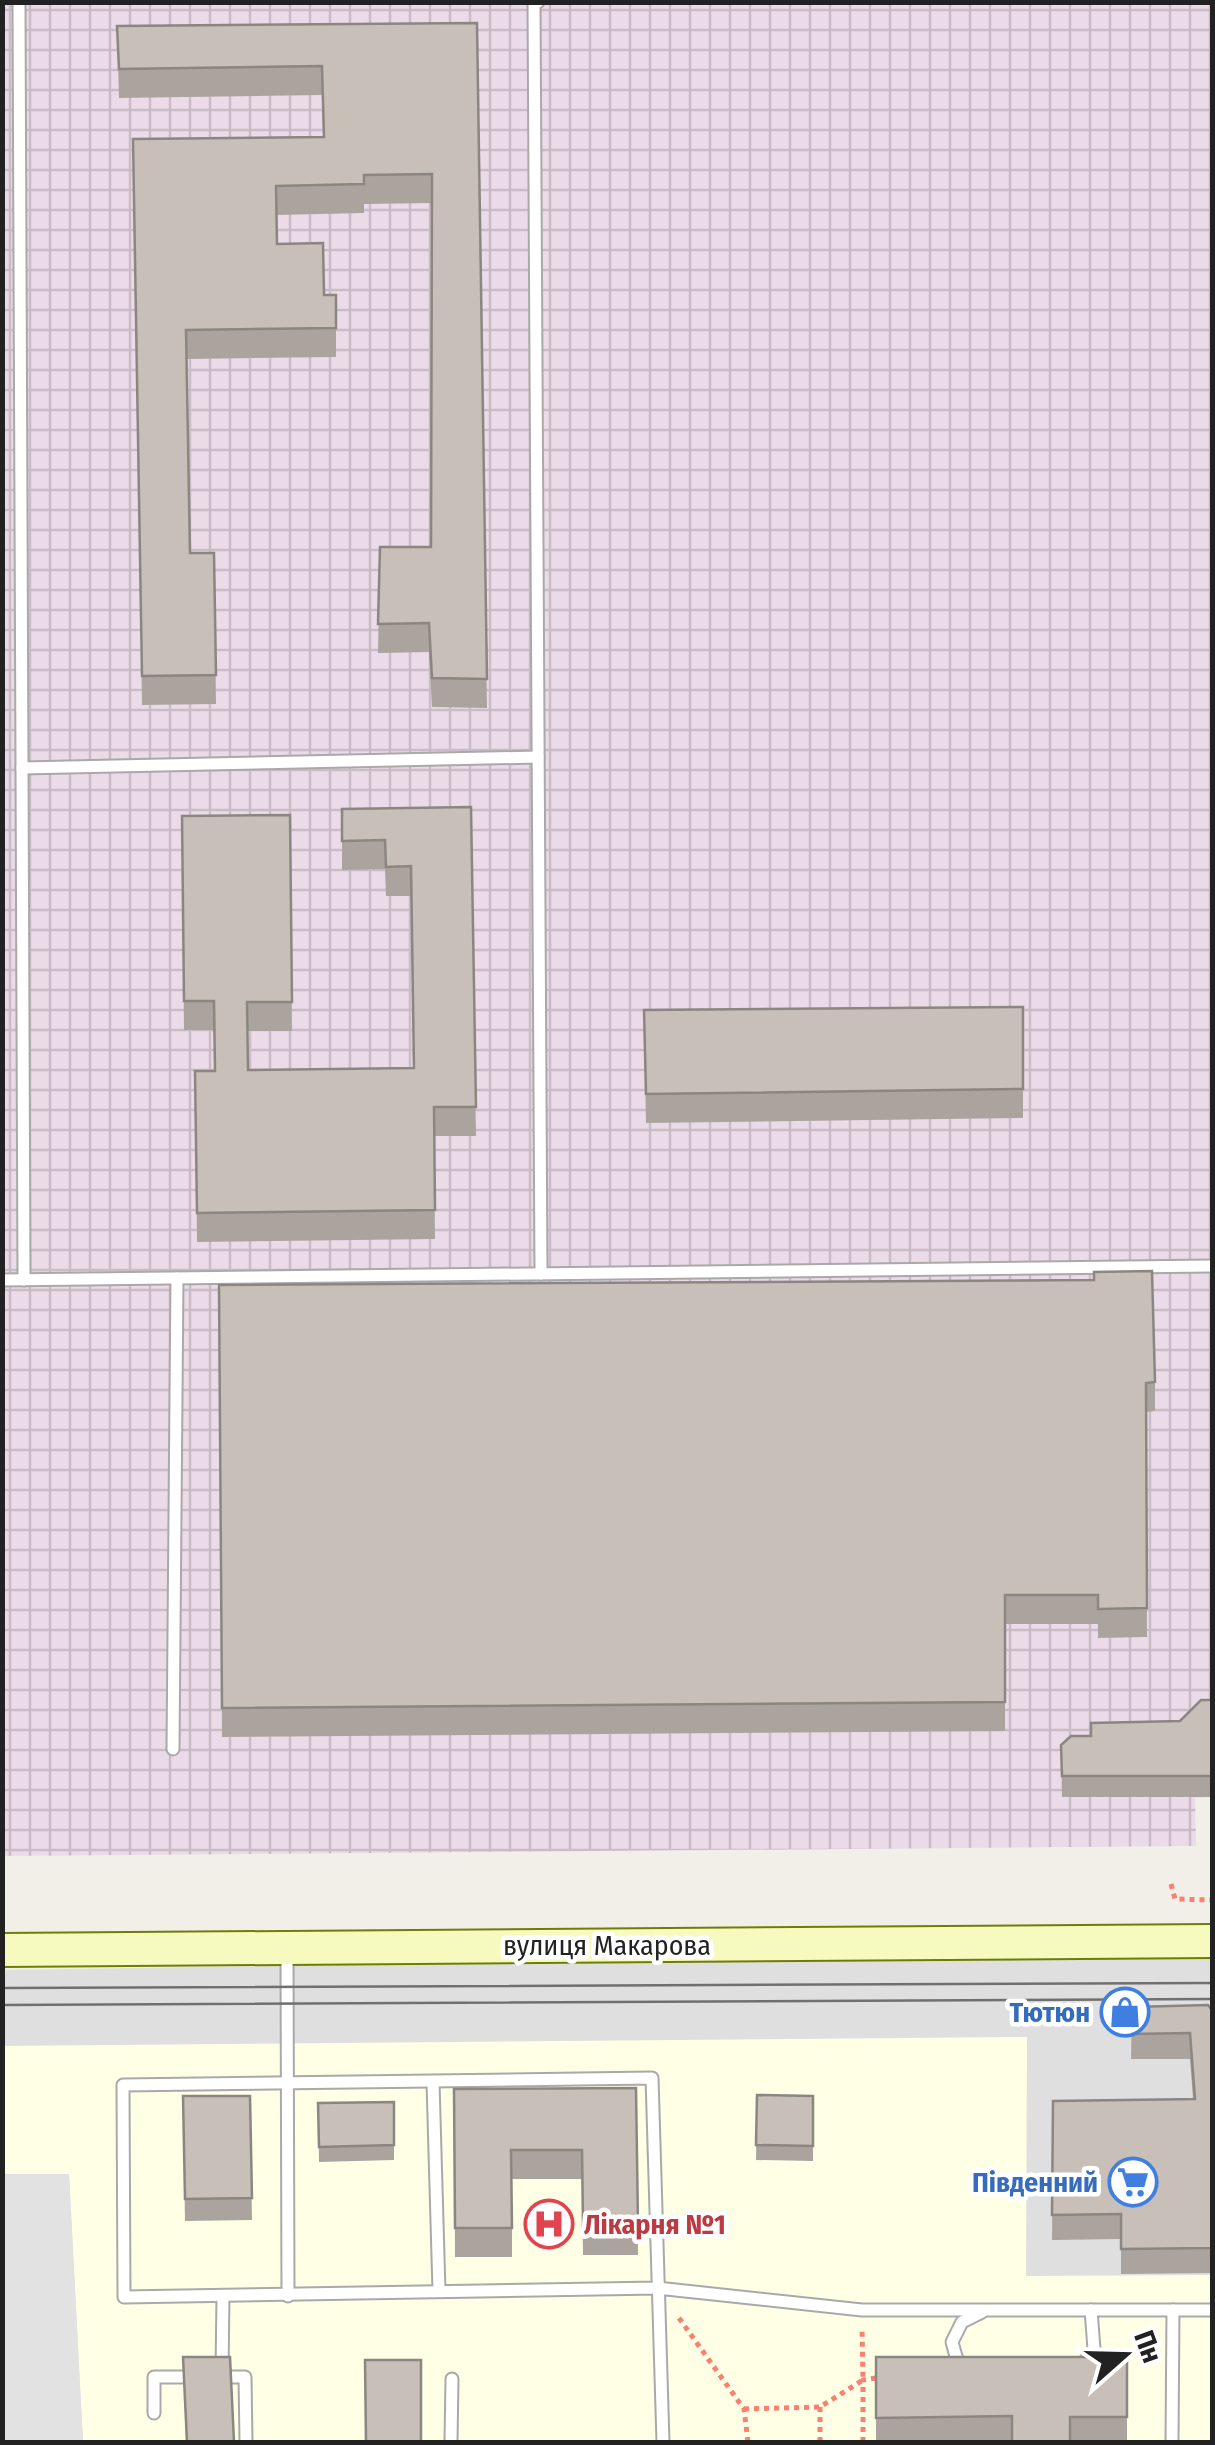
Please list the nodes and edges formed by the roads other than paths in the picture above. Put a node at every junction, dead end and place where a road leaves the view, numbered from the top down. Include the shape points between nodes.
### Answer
1 (19, 2) edge
2 (538, 2) edge
3 (538, 758) junction
4 (22, 768) junction
5 (1212, 1266) edge
6 (541, 1274) junction
7 (176, 1278) junction
8 (2, 1280) edge
9 (24, 1280) junction
10 (173, 1748) dead end
11 (1212, 1940) edge
12 (287, 1948) junction
13 (2, 1950) edge
14 (433, 2082) junction
15 (287, 2083) junction
16 (657, 2288) junction
17 (438, 2290) junction
18 (223, 2296) junction
19 (288, 2296) junction
20 (986, 2310) junction
21 (1092, 2310) junction
22 (1172, 2310) junction
23 (1212, 2310) edge
24 (971, 2371) edge
25 (1057, 2374) edge
26 (222, 2376) junction
27 (452, 2379) dead end
28 (154, 2413) dead end
29 (246, 2442) edge
30 (451, 2442) edge
31 (663, 2442) edge
32 (1172, 2442) edge

1 - 4 lane
2 - 3 lane
3 - 4 lane
3 - 6 lane
4 - 9 lane
5 - 6 lane
6 - 7 lane
7 - 9 lane
7 - 10 lane
8 - 9 lane
11 - 12 main road, вулиця Макарова
12 - 13 main road, вулиця Макарова
12 - 15 lane
14 - 15 lane
14 - 16 lane via 652,2078
14 - 17 lane
15 - 18 lane via 123,2085 124,2297
15 - 19 lane
16 - 17 lane
16 - 20 lane via 862,2310
16 - 31 lane
17 - 19 lane
18 - 19 lane
18 - 26 lane
20 - 21 lane
20 - 24 lane via 962,2322 952,2342 956,2366
21 - 22 lane
21 - 25 lane via 1094,2350 1076,2374
22 - 23 lane
22 - 32 lane
26 - 28 lane via 154,2377
26 - 29 lane via 245,2377
27 - 30 lane

